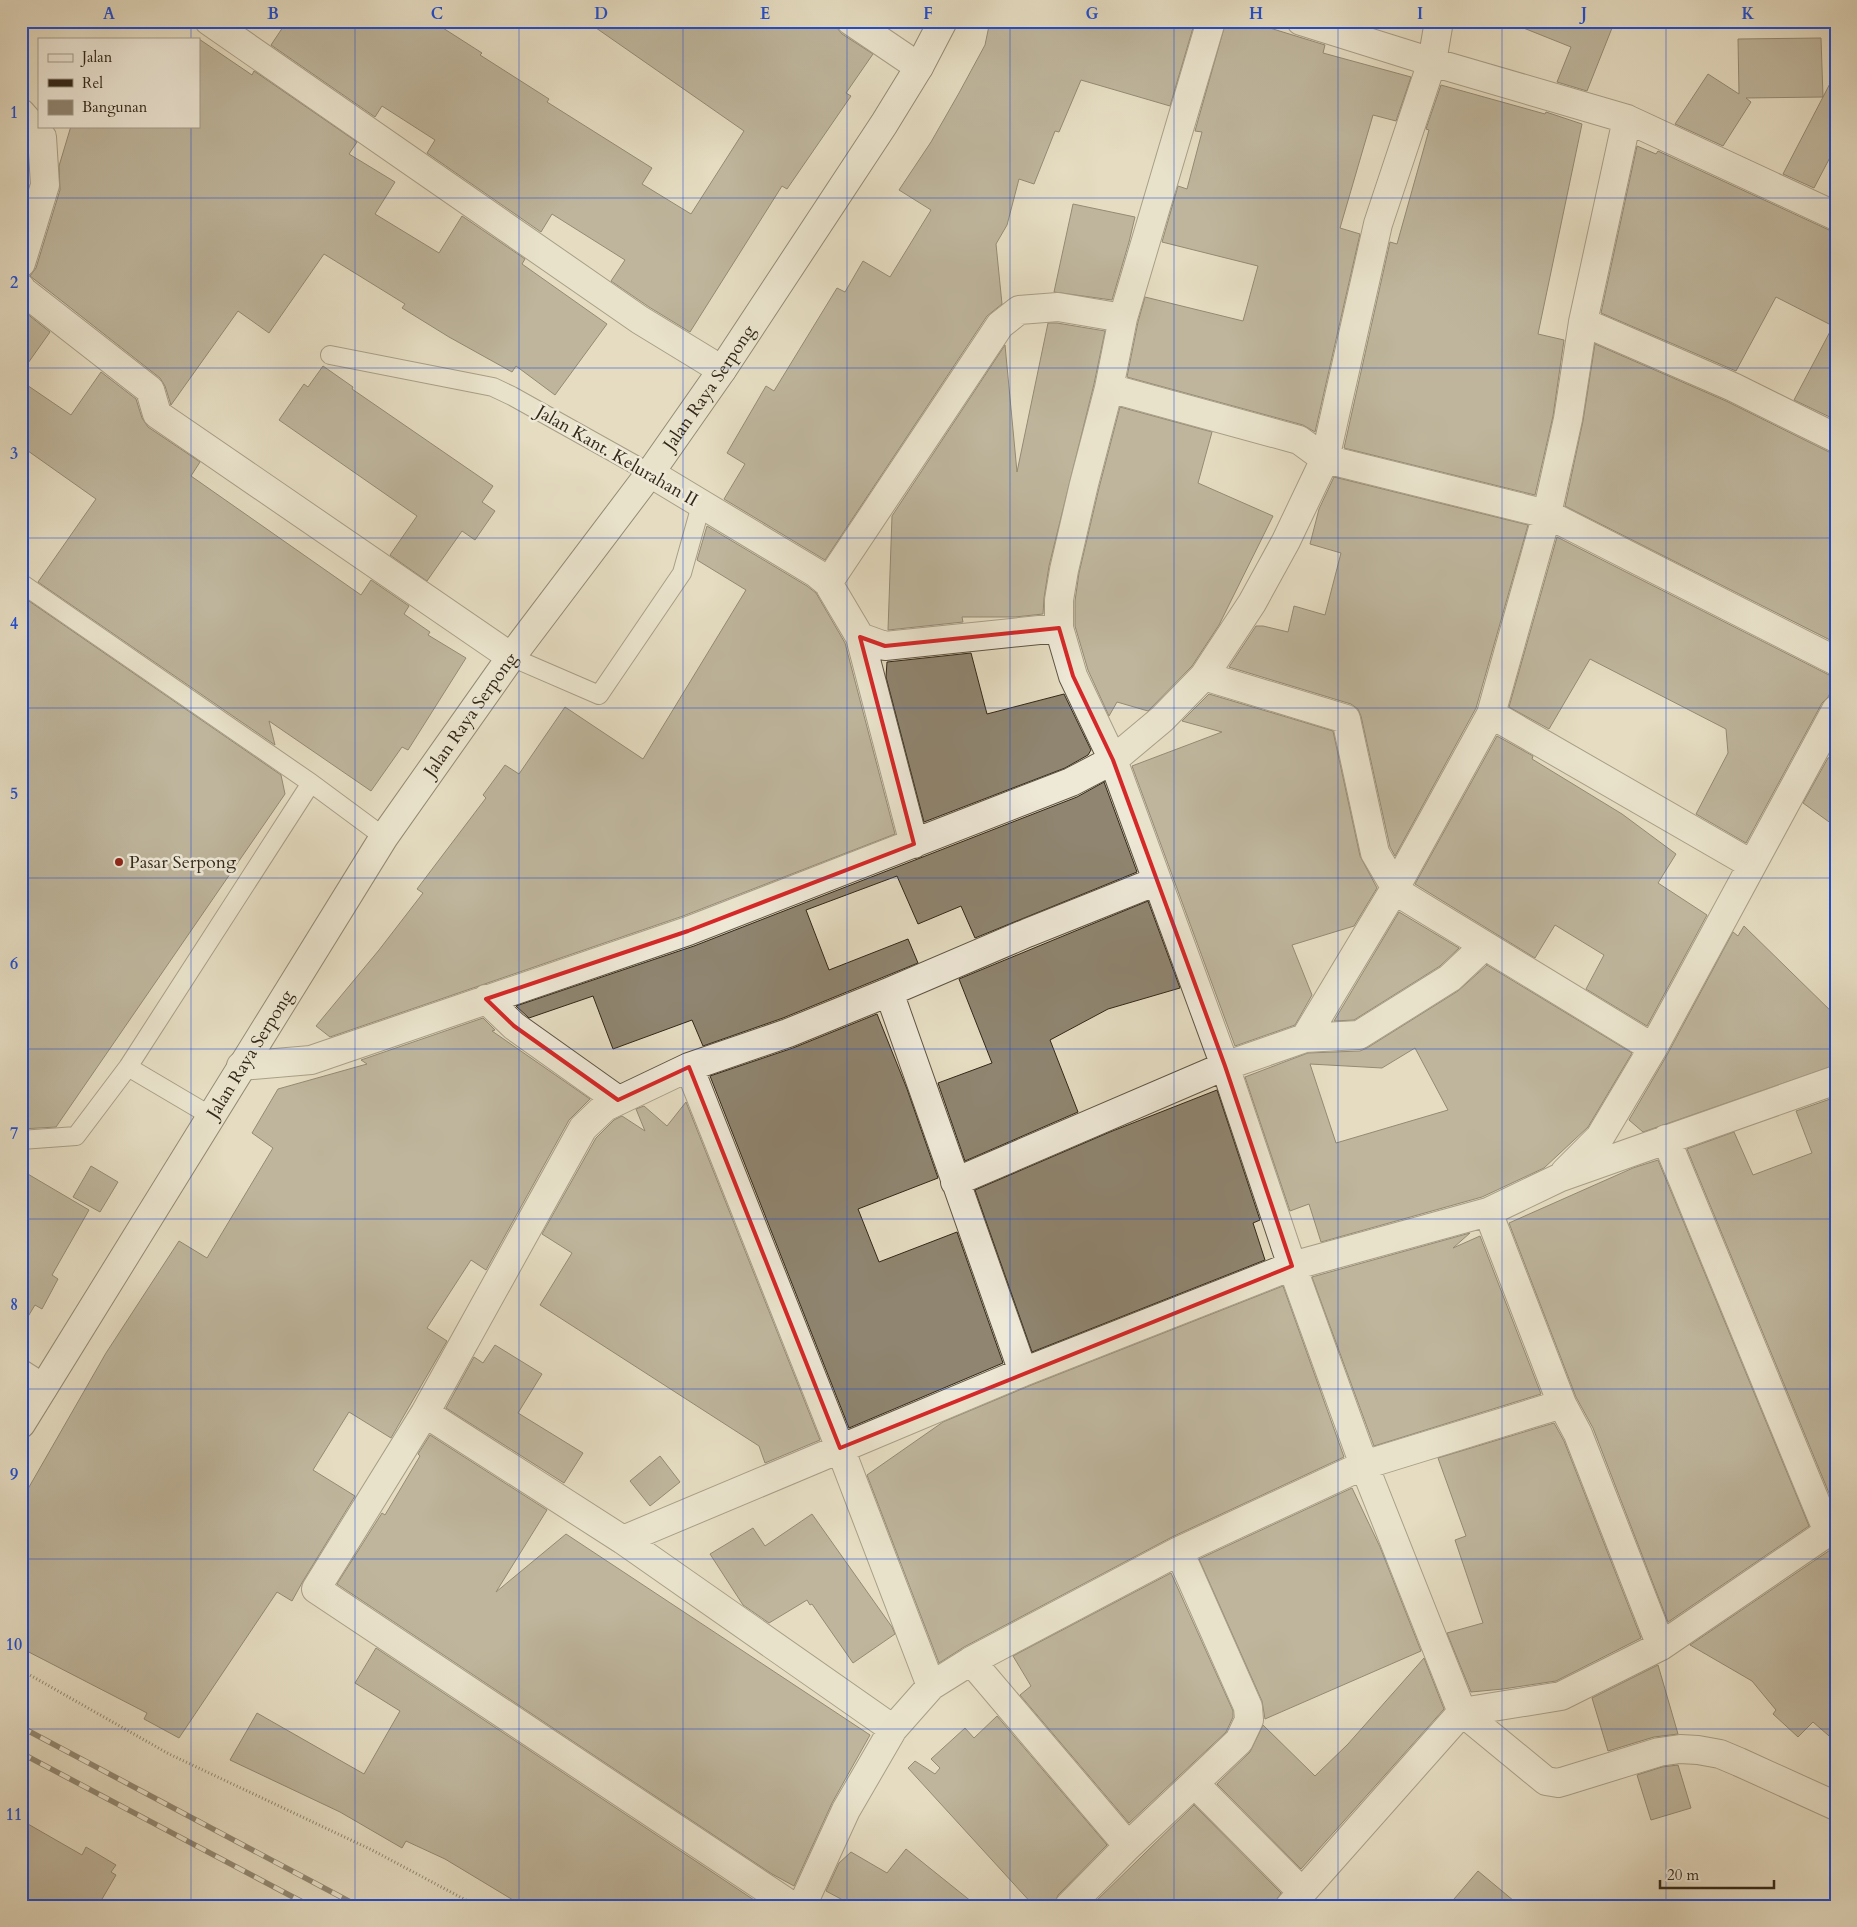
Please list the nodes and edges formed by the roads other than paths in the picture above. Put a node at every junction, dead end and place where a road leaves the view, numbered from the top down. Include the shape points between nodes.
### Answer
1 (209, 21) edge
2 (851, 21) edge
3 (943, 21) edge
4 (1211, 21) edge
5 (1300, 21) edge
6 (1439, 21) edge
7 (1432, 62) junction
8 (919, 67) junction
9 (21, 113) edge
10 (1627, 119) junction
11 (1836, 216) edge
12 (21, 263) edge
13 (21, 288) edge
14 (1123, 318) junction
15 (1584, 322) junction
16 (330, 355) dead end
17 (722, 370) junction
18 (1109, 388) junction
19 (1836, 438) edge
20 (1325, 459) junction
21 (650, 473) junction
22 (701, 505) junction
23 (1546, 514) junction
24 (21, 583) edge
25 (828, 583) junction
26 (1059, 628) junction
27 (860, 637) junction
28 (511, 657) junction
29 (1836, 661) edge
30 (1204, 676) junction
31 (1836, 710) edge
32 (1491, 714) junction
33 (1113, 760) junction
34 (311, 783) junction
35 (384, 837) junction
36 (914, 844) junction
37 (1751, 864) junction
38 (1157, 882) junction
39 (1394, 890) junction
40 (1484, 946) junction
41 (889, 992) junction
42 (486, 999) junction
43 (1305, 1038) junction
44 (1653, 1048) junction
45 (241, 1066) junction
46 (1225, 1066) junction
47 (128, 1067) junction
48 (689, 1067) junction
49 (1836, 1080) edge
50 (618, 1100) junction
51 (210, 1116) junction
52 (1666, 1139) junction
53 (21, 1140) edge
54 (1561, 1177) junction
55 (956, 1182) junction
56 (1488, 1212) junction
57 (1292, 1266) junction
58 (1023, 1372) junction
59 (32, 1381) edge
60 (1562, 1404) junction
61 (425, 1413) junction
62 (21, 1424) edge
63 (840, 1448) junction
64 (1364, 1465) junction
65 (1833, 1536) edge
66 (623, 1540) junction
67 (1179, 1551) junction
68 (1661, 1646) junction
69 (972, 1661) junction
70 (931, 1686) junction
71 (1462, 1712) junction
72 (893, 1729) junction
73 (1195, 1784) junction
74 (1836, 1806) edge
75 (1128, 1846) junction
76 (1296, 1899) edge
77 (792, 1906) edge
78 (802, 1906) edge
79 (1069, 1906) edge

1 - 17 street via 640,320
2 - 8 street
3 - 8 street, Jalan Raya Serpong
4 - 14 street
5 - 7 street
6 - 7 street
7 - 10 street
7 - 20 street via 1378,224
8 - 17 street, Jalan Raya Serpong
9 - 12 street via 42,137 45,185
10 - 11 street
10 - 15 street
13 - 28 street via 150,390 157,414
14 - 18 street
14 - 25 street via 1058,307 1019,310 1000,325
15 - 19 street via 1733,387
15 - 23 street via 1568,419
16 - 21 lane, Jalan Kant. Kelurahan II via 493,387
17 - 21 street, Jalan Raya Serpong
18 - 20 street via 1299,440
18 - 26 street via 1064,570
20 - 23 street
20 - 30 street via 1252,603
21 - 22 street, Jalan Kant. Kelurahan II
21 - 28 street, Jalan Raya Serpong
22 - 25 street, Jalan Kant. Kelurahan II
22 - 28 lane via 682,573 599,695
23 - 29 street
23 - 32 street
24 - 34 lane
25 - 27 street, Jalan Kant. Kelurahan II
26 - 27 street via 885,646
26 - 33 street via 1073,676
27 - 36 street, Jalan Kant. Kelurahan II
28 - 35 street, Jalan Raya Serpong
30 - 33 street via 1162,719
30 - 39 street via 1346,719 1375,854
31 - 37 street
32 - 37 street
32 - 39 street
33 - 36 street via 1071,782
33 - 38 street
34 - 35 lane
34 - 47 lane
35 - 45 street, Jalan Raya Serpong
36 - 42 street via 688,931
37 - 44 street
38 - 41 street
38 - 46 street
39 - 40 street
39 - 43 street
40 - 43 street via 1450,978 1359,1036
40 - 44 street
41 - 48 street via 788,1033
41 - 55 street
42 - 45 street via 311,1060
42 - 50 street via 514,1026
43 - 46 street
44 - 54 street via 1600,1137
45 - 51 street, Jalan Raya Serpong
46 - 55 street
46 - 57 street
47 - 51 lane
47 - 53 lane via 76,1136
48 - 50 street
48 - 63 street
49 - 52 street
50 - 61 street via 605,1107 583,1128
51 - 59 street, Jalan Raya Serpong
52 - 54 street
52 - 65 street
54 - 56 street
55 - 58 street
56 - 57 street
56 - 60 street
57 - 58 street
57 - 64 street
58 - 63 street
59 - 62 street, Jalan Raya Serpong
60 - 64 street
60 - 68 street via 1578,1434
61 - 66 street
61 - 77 street via 316,1589
63 - 66 street
63 - 70 street
64 - 67 street
64 - 71 street
65 - 68 street
66 - 72 street
67 - 69 street
67 - 73 street via 1249,1714 1239,1741
68 - 71 street via 1561,1696
69 - 70 street
69 - 75 street
70 - 72 street
71 - 74 street via 1546,1781 1558,1783 1659,1752 1698,1750 1720,1754
71 - 76 street
72 - 78 street via 846,1810
73 - 75 street
73 - 76 street
75 - 79 street

